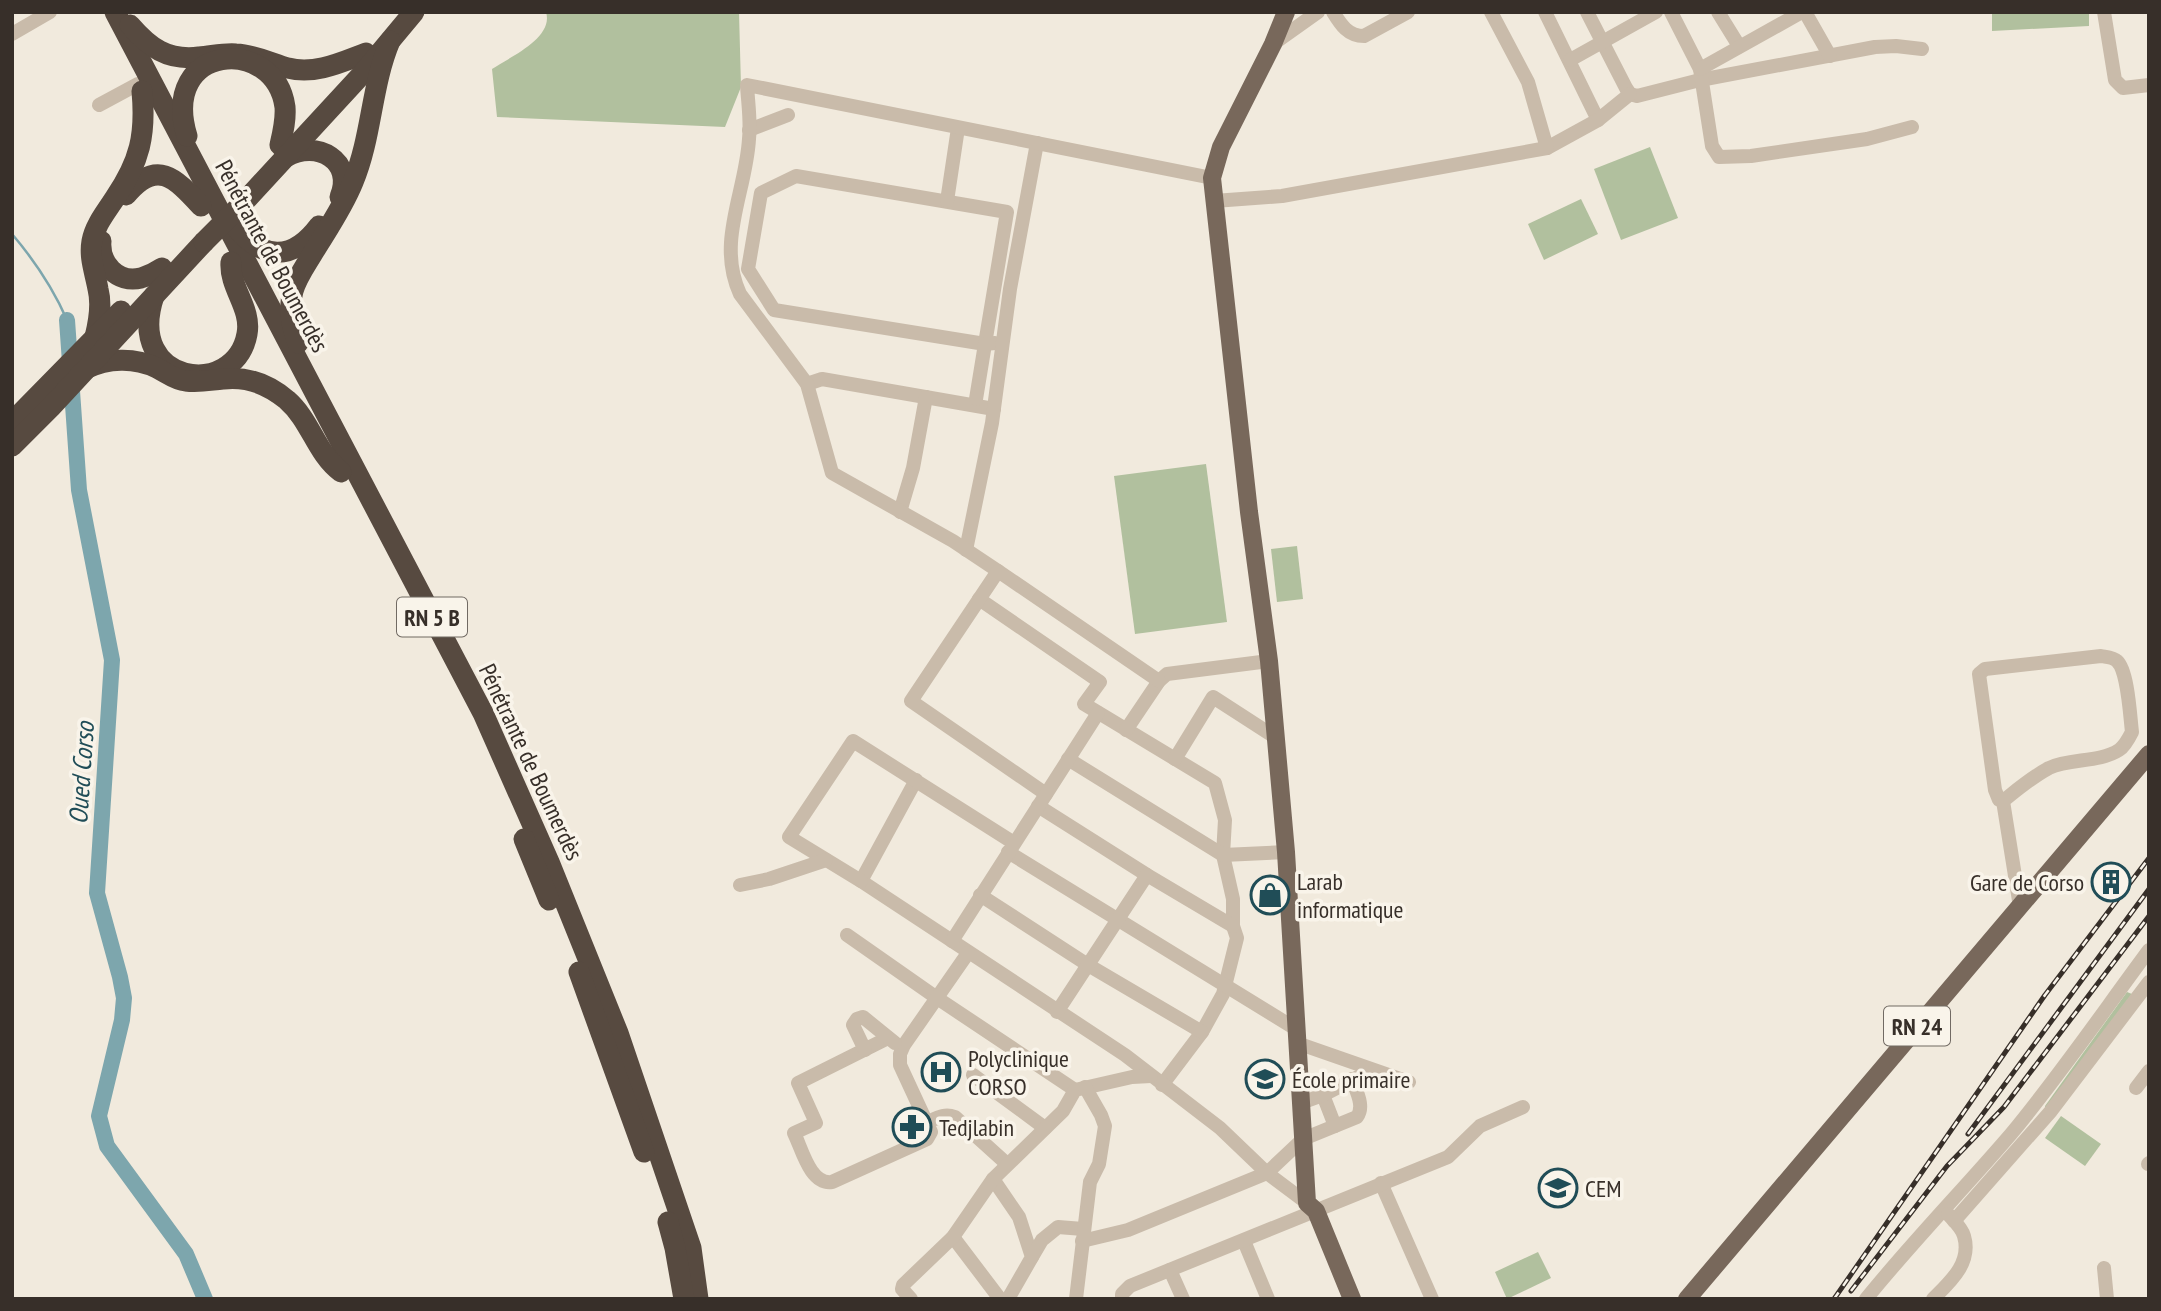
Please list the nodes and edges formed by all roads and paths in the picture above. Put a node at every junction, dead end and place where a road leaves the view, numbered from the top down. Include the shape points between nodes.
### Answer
1 (50, 12) edge
2 (101, 12) edge
3 (117, 12) edge
4 (400, 12) edge
5 (414, 12) edge
6 (1286, 12) edge
7 (1318, 12) edge
8 (1333, 12) edge
9 (1408, 12) edge
10 (1491, 12) edge
11 (1545, 12) edge
12 (1587, 12) edge
13 (1656, 12) edge
14 (1671, 12) edge
15 (1718, 12) edge
16 (1804, 12) edge
17 (2104, 12) edge
18 (12, 34) edge
19 (390, 41) junction
20 (1603, 41) junction
21 (1273, 44) junction
22 (1738, 46) junction
23 (1922, 49) dead end
24 (366, 53) junction
25 (1830, 56) junction
26 (1570, 60) junction
27 (1700, 74) junction
28 (2149, 85) edge
29 (140, 88) junction
30 (1630, 94) junction
31 (99, 105) dead end
32 (788, 115) dead end
33 (1598, 120) junction
34 (1912, 127) dead end
35 (958, 128) junction
36 (749, 130) junction
37 (1037, 143) junction
38 (1547, 148) junction
39 (283, 151) junction
40 (191, 159) junction
41 (1212, 178) junction
42 (205, 199) junction
43 (947, 201) junction
44 (1213, 201) junction
45 (1007, 212) junction
46 (1023, 213) junction
47 (201, 237) junction
48 (231, 262) junction
49 (162, 268) junction
50 (154, 296) junction
51 (95, 337) junction
52 (1003, 342) junction
53 (985, 344) junction
54 (80, 367) junction
55 (807, 384) junction
56 (926, 397) junction
57 (47, 398) junction
58 (976, 399) dead end
59 (318, 402) junction
60 (994, 409) junction
61 (12, 422) edge
62 (12, 446) edge
63 (341, 472) junction
64 (900, 512) junction
65 (966, 550) junction
66 (998, 571) junction
67 (979, 599) junction
68 (1269, 660) junction
69 (1159, 681) junction
70 (1098, 713) junction
71 (1126, 730) junction
72 (1275, 737) junction
73 (2149, 754) edge
74 (1068, 759) junction
75 (1175, 759) junction
76 (916, 780) junction
77 (1042, 800) junction
78 (2003, 801) junction
79 (1011, 847) junction
80 (1286, 852) junction
81 (1223, 855) junction
82 (826, 860) junction
83 (1146, 875) junction
84 (862, 881) junction
85 (740, 885) dead end
86 (980, 895) junction
87 (2020, 907) junction
88 (1118, 919) junction
89 (1233, 926) junction
90 (847, 935) dead end
91 (952, 941) junction
92 (2149, 950) edge
93 (968, 953) junction
94 (1088, 965) junction
95 (2149, 982) edge
96 (2124, 984) junction
97 (1225, 986) junction
98 (937, 998) junction
99 (2144, 999) edge
100 (1057, 1012) junction
101 (1202, 1032) junction
102 (1297, 1036) junction
103 (888, 1038) junction
104 (902, 1049) junction
105 (865, 1050) junction
106 (1373, 1069) junction
107 (2149, 1071) edge
108 (973, 1074) dead end
109 (1352, 1079) junction
110 (1157, 1081) junction
111 (1409, 1082) dead end
112 (1080, 1088) junction
113 (2136, 1088) dead end
114 (1323, 1095) junction
115 (1301, 1103) junction
116 (1523, 1107) dead end
117 (926, 1123) junction
118 (1335, 1126) junction
119 (1045, 1128) junction
120 (1303, 1139) junction
121 (1006, 1164) junction
122 (1267, 1173) junction
123 (993, 1179) junction
124 (1381, 1183) junction
125 (1311, 1207) junction
126 (1949, 1215) junction
127 (1082, 1235) junction
128 (953, 1237) junction
129 (1244, 1241) junction
130 (691, 1248) junction
131 (1032, 1257) junction
132 (2104, 1268) dead end
133 (1170, 1270) junction
134 (1688, 1298) edge
135 (684, 1299) edge
136 (698, 1299) edge
137 (704, 1299) edge
138 (911, 1299) edge
139 (1000, 1299) edge
140 (1008, 1299) edge
141 (1076, 1299) edge
142 (1122, 1299) edge
143 (1183, 1299) edge
144 (1268, 1299) edge
145 (1352, 1299) edge
146 (1432, 1299) edge
147 (1866, 1299) edge
148 (1933, 1299) edge
149 (2107, 1299) edge

1 - 18 street
2 - 29 highway, Pénétrante de Boumerdès / RN 5 B
3 - 24 highway via 143,41 182,58 237,54 302,70
3 - 40 highway, Pénétrante de Boumerdès / RN 5 B
4 - 24 highway
5 - 19 highway
6 - 21 main road
7 - 21 street
8 - 9 street via 1348,32 1364,36
10 - 38 street via 1528,82
11 - 26 street
12 - 20 street
13 - 20 street
14 - 27 street
15 - 22 street
16 - 22 street
16 - 25 street
17 - 28 street via 2115,80 2123,88
19 - 39 highway
19 - 59 highway via 357,171 300,274 291,301 294,334
20 - 26 street
20 - 30 street
21 - 41 main road via 1221,147
22 - 27 street
23 - 25 street via 1886,45
24 - 39 highway
25 - 27 street
26 - 33 street
27 - 30 street via 1647,95
27 - 34 street via 1712,146 1719,157 1867,139
29 - 31 street
29 - 42 highway, Pénétrante de Boumerdès / RN 5 B
29 - 51 highway via 144,127 140,150 92,243 100,301
30 - 33 street
32 - 36 street
33 - 38 street
35 - 36 street via 747,85
35 - 37 street
35 - 43 street
36 - 55 street via 733,216 733,279
37 - 41 street
37 - 46 street
38 - 44 street via 1282,196
39 - 40 highway via 285,106 278,87 255,65 225,58 200,70 184,92 181,110
39 - 42 highway via 323,153 338,165 343,177 338,202 298,247 276,253 254,246
39 - 47 highway, bridge
40 - 42 highway, Pénétrante de Boumerdès / RN 5 B
41 - 44 main road
42 - 48 highway, Pénétrante de Boumerdès / RN 5 B
42 - 49 highway via 158,175 139,181 111,214 100,240 107,267 129,279
42 - 59 highway, Pénétrante de Boumerdès / RN 5 B
43 - 45 street
43 - 53 street via 796,176 761,193 748,269 774,310
44 - 68 main road
45 - 46 street
45 - 53 street
46 - 52 street
47 - 49 highway
47 - 50 highway
48 - 50 highway via 232,280 247,315 247,333 236,358 222,369 192,375 162,359 148,328
48 - 63 highway, Pénétrante de Boumerdès / RN 5 B
49 - 51 highway
50 - 54 highway
51 - 54 highway
52 - 53 street
52 - 60 street
53 - 58 street
54 - 57 highway
54 - 63 highway via 127,360 187,381 234,378 261,384 295,408 325,456
55 - 56 street via 822,379
55 - 64 street via 832,473
56 - 60 street
56 - 64 street
57 - 61 highway
57 - 62 highway
59 - 130 highway, Pénétrante de Boumerdès / RN 5 B via 483,713 544,849 618,1033
60 - 65 street
63 - 135 highway, Pénétrante de Boumerdès / RN 5 B via 451,677 512,811 572,956 667,1219
64 - 65 street
65 - 66 street
66 - 67 street
66 - 69 street
67 - 70 street via 1100,682 1084,704
67 - 77 street via 911,701
68 - 69 street via 1174,672
68 - 72 main road
69 - 71 street
70 - 71 street
70 - 74 street
71 - 75 street
72 - 75 street via 1213,697
72 - 80 main road
73 - 87 main road, RN 24
74 - 77 street
74 - 81 street
75 - 81 street via 1216,783 1225,820
76 - 79 street
76 - 82 street via 853,741 789,837
76 - 84 street
77 - 79 street
77 - 83 street
78 - 78 street via 1995,790 1979,674 1985,669 2101,656 2117,661 2125,679 2132,732 2120,750 2051,767
78 - 87 street
79 - 86 street
79 - 88 street
80 - 81 street
80 - 102 main road
81 - 89 street via 1233,900
82 - 84 street
82 - 85 street
83 - 88 street
83 - 89 street
84 - 91 street
86 - 91 street
86 - 94 street
87 - 134 main road, RN 24
88 - 94 street
88 - 97 street
89 - 97 street via 1237,939
90 - 98 street
91 - 93 street
92 - 96 street
93 - 98 street
93 - 100 street
94 - 100 street
94 - 101 street
95 - 99 street
96 - 99 street
96 - 126 street
97 - 101 street
97 - 102 street
98 - 104 street
98 - 112 street
99 - 126 street via 2051,1111
100 - 110 street
101 - 110 street
102 - 106 street
102 - 115 main road
103 - 104 street
103 - 105 street
103 - 105 street via 863,1017 857,1018 853,1025
104 - 117 street via 900,1065
105 - 117 street via 798,1083 816,1123 794,1133 814,1175 832,1182 927,1139
106 - 109 street
106 - 111 street
107 - 113 street
108 - 119 street
109 - 114 street
109 - 118 street via 1360,1112
110 - 112 street via 1132,1077
110 - 122 street via 1220,1128
112 - 119 street
112 - 127 street via 1105,1126
114 - 115 street
114 - 118 street
115 - 120 main road
116 - 124 street via 1480,1126 1448,1157
117 - 121 street via 942,1116 955,1117
118 - 120 street
119 - 121 street
120 - 122 street
120 - 125 main road
121 - 123 street
122 - 125 street
122 - 127 street via 1128,1230
123 - 128 street
123 - 131 street via 1019,1217
124 - 125 street
124 - 146 street
125 - 129 street
125 - 145 main road
126 - 147 street via 1902,1254
126 - 148 street via 1964,1237 1964,1262
127 - 131 street via 1058,1227 1042,1240
127 - 141 street
128 - 138 street via 903,1285
128 - 139 street
129 - 133 street
129 - 144 street
130 - 136 highway, Pénétrante de Boumerdès / RN 5 B
130 - 137 highway
131 - 140 street
132 - 149 street
133 - 142 street via 1130,1286
133 - 143 street

